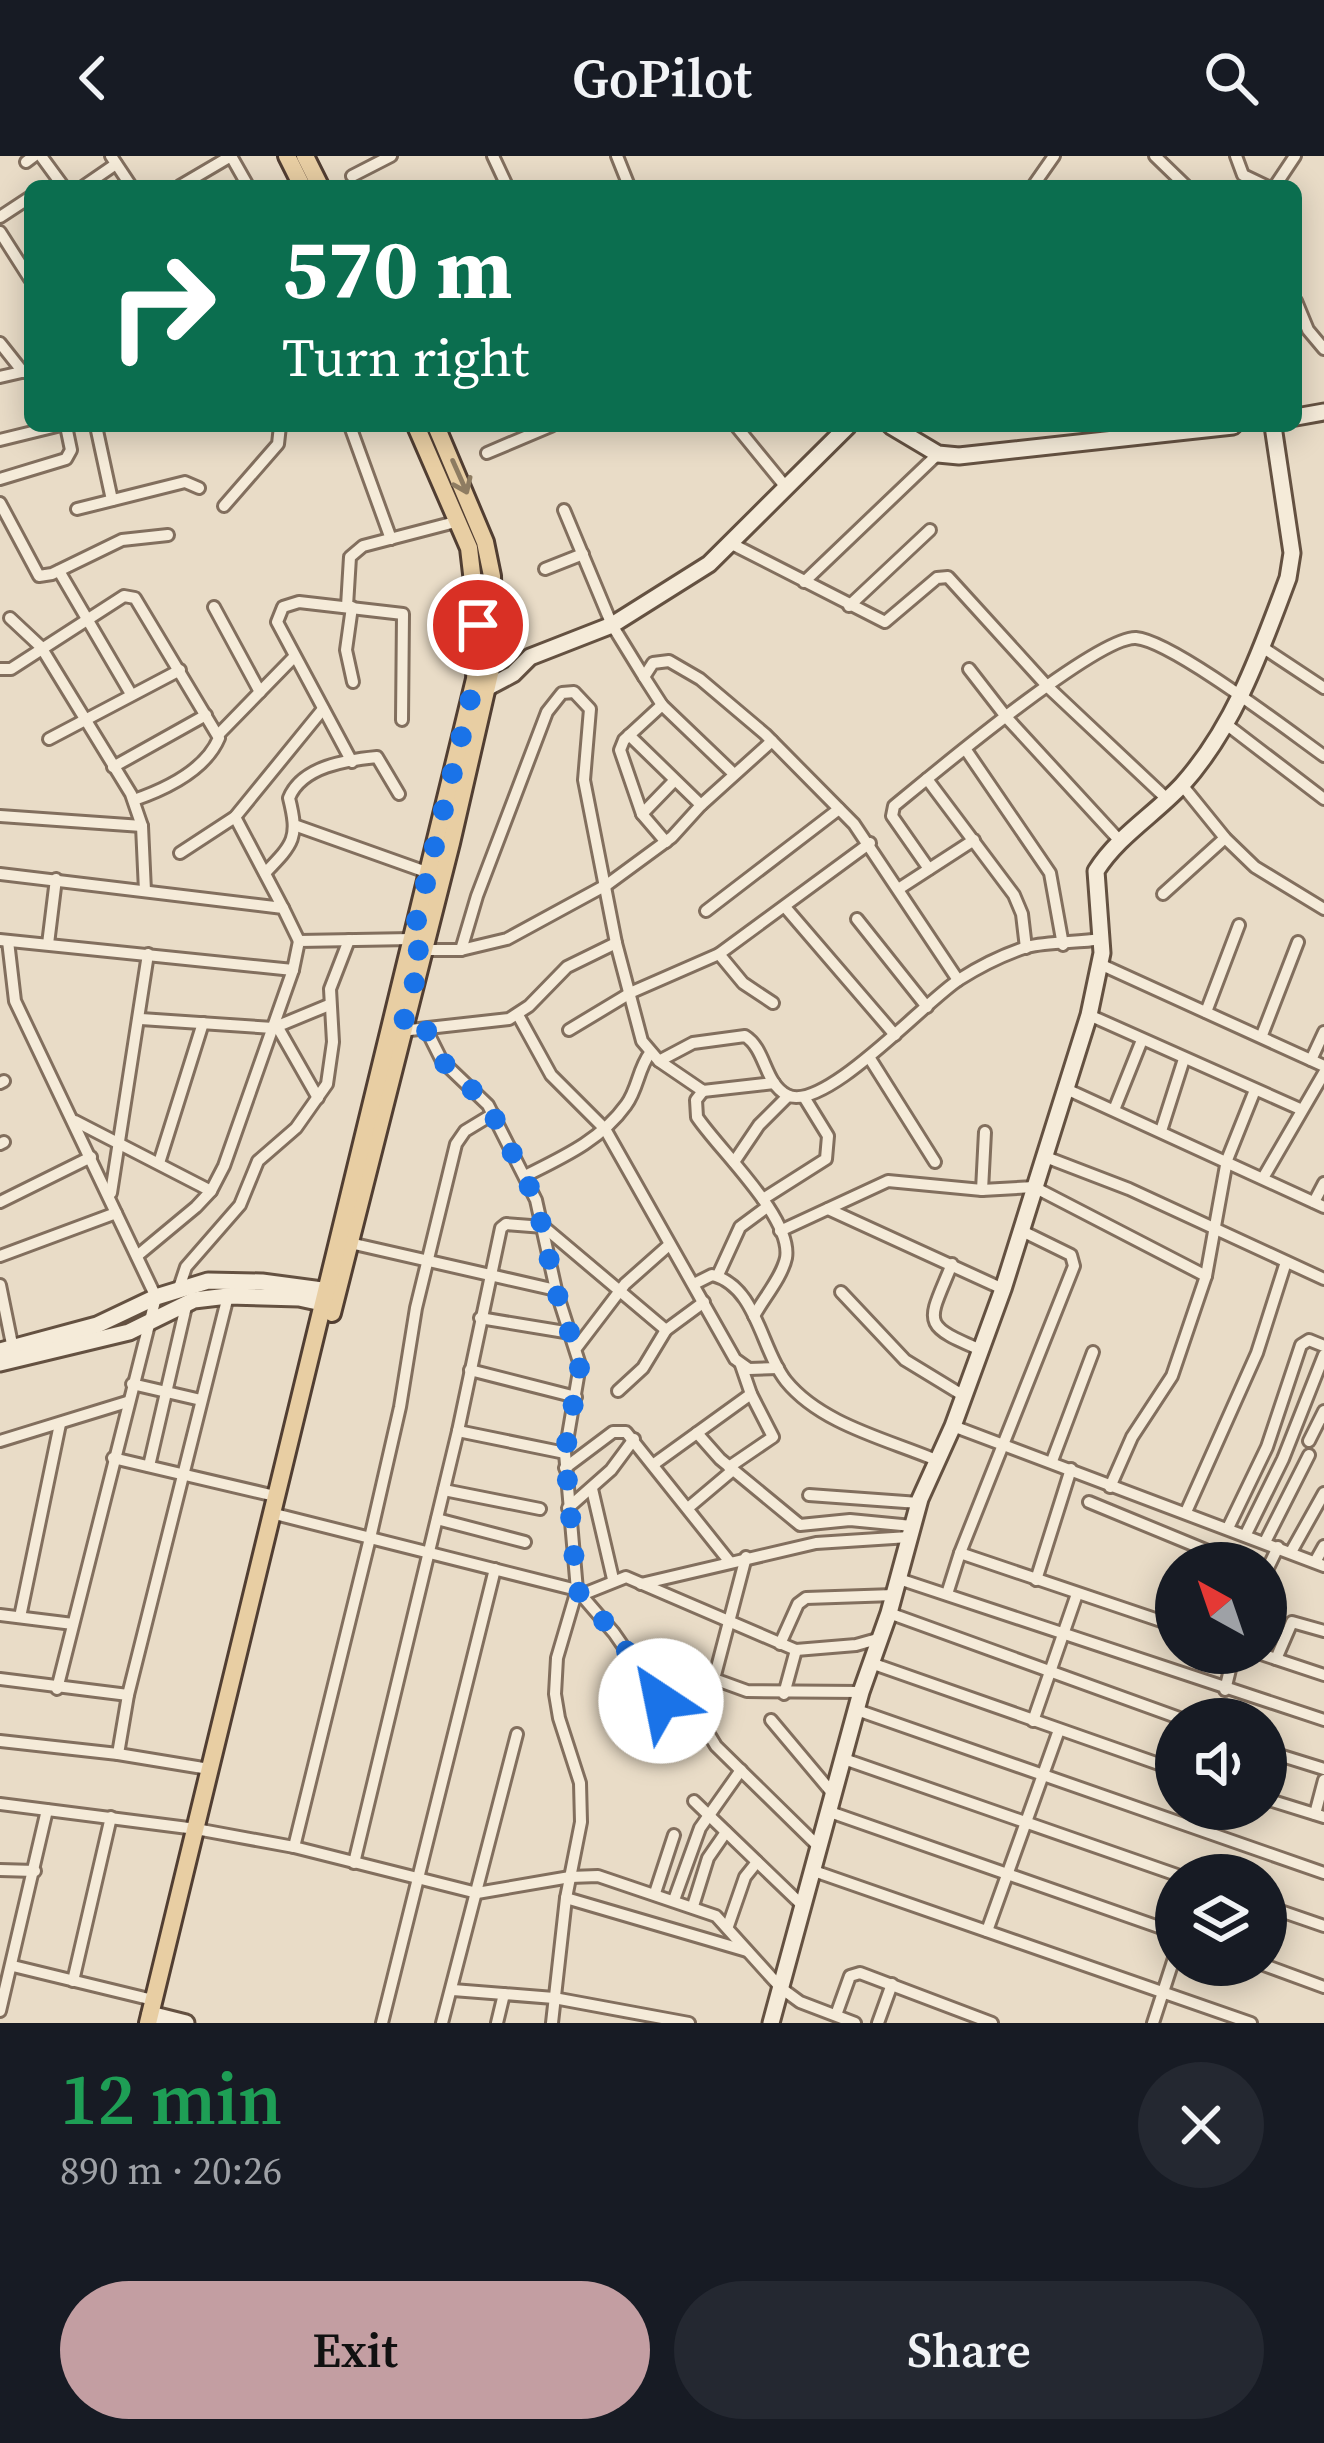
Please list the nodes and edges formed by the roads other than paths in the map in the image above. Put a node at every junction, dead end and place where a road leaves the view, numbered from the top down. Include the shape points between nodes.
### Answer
1 (391, 156) edge
2 (1155, 156) edge
3 (1236, 156) edge
4 (1275, 156) edge
5 (1295, 156) edge
6 (226, 157) edge
7 (34, 158) edge
8 (114, 160) edge
9 (1283, 171) junction
10 (352, 176) dead end
11 (57, 180) edge
12 (91, 180) edge
13 (190, 180) edge
14 (1180, 180) edge
15 (1256, 180) edge
16 (1275, 180) edge
17 (0, 232) edge
18 (17, 258) junction
19 (0, 268) edge
20 (24, 269) edge
21 (1302, 316) edge
22 (0, 343) edge
23 (1324, 349) edge
24 (24, 368) edge
25 (33, 432) edge
26 (67, 432) edge
27 (97, 432) edge
28 (279, 432) edge
29 (352, 432) edge
30 (419, 432) edge
31 (439, 432) edge
32 (537, 432) edge
33 (741, 432) edge
34 (842, 432) edge
35 (901, 432) edge
36 (1178, 432) edge
37 (1274, 432) edge
38 (0, 440) edge
39 (487, 454) dead end
40 (938, 454) junction
41 (0, 479) edge
42 (785, 486) junction
43 (199, 488) dead end
44 (112, 500) junction
45 (0, 503) edge
46 (224, 506) dead end
47 (77, 509) dead end
48 (564, 509) dead end
49 (460, 521) junction
50 (4, 523) edge
51 (930, 530) dead end
52 (168, 535) dead end
53 (391, 538) junction
54 (730, 543) junction
55 (583, 554) junction
56 (545, 569) dead end
57 (59, 571) junction
58 (804, 582) junction
59 (350, 606) junction
60 (849, 606) junction
61 (214, 607) dead end
62 (10, 618) dead end
63 (88, 619) junction
64 (612, 625) junction
65 (1263, 644) junction
66 (41, 647) junction
67 (485, 655) junction
68 (530, 657) junction
69 (293, 658) junction
70 (0, 669) edge
71 (969, 669) dead end
72 (180, 670) junction
73 (644, 677) junction
74 (353, 682) dead end
75 (1048, 687) junction
76 (1324, 688) edge
77 (260, 692) junction
78 (480, 692) junction
79 (131, 694) junction
80 (1240, 697) junction
81 (662, 705) junction
82 (323, 709) junction
83 (206, 715) junction
84 (1007, 718) junction
85 (402, 720) dead end
86 (84, 721) junction
87 (1226, 724) junction
88 (629, 735) junction
89 (218, 736) junction
90 (49, 739) dead end
91 (772, 741) junction
92 (966, 750) junction
93 (1324, 756) edge
94 (352, 762) junction
95 (113, 767) junction
96 (734, 774) junction
97 (927, 779) junction
98 (674, 782) junction
99 (1182, 785) junction
100 (399, 794) dead end
101 (134, 800) junction
102 (1167, 800) junction
103 (1324, 800) edge
104 (701, 805) junction
105 (838, 809) junction
106 (642, 814) junction
107 (0, 816) edge
108 (235, 817) junction
109 (142, 826) junction
110 (297, 826) junction
111 (1225, 838) junction
112 (974, 840) junction
113 (1120, 841) junction
114 (666, 842) junction
115 (870, 843) junction
116 (179, 853) dead end
117 (929, 869) junction
118 (265, 873) junction
119 (429, 873) junction
120 (0, 874) edge
121 (56, 879) junction
122 (608, 884) junction
123 (900, 888) junction
124 (146, 891) junction
125 (1163, 894) dead end
126 (785, 907) junction
127 (283, 908) junction
128 (1324, 909) edge
129 (706, 911) dead end
130 (857, 919) dead end
131 (1239, 925) dead end
132 (1101, 939) junction
133 (4, 940) edge
134 (349, 940) junction
135 (299, 941) junction
136 (1298, 942) dead end
137 (616, 943) junction
138 (49, 944) junction
139 (1063, 945) junction
140 (415, 946) junction
141 (1026, 948) junction
142 (461, 950) junction
143 (148, 954) junction
144 (718, 954) junction
145 (1102, 965) junction
146 (293, 970) junction
147 (958, 980) junction
148 (632, 992) junction
149 (773, 1003) dead end
150 (329, 1005) junction
151 (927, 1007) junction
152 (1206, 1012) junction
153 (518, 1015) junction
154 (1088, 1015) junction
155 (141, 1019) junction
156 (203, 1023) junction
157 (275, 1027) junction
158 (569, 1030) dead end
159 (395, 1031) junction
160 (427, 1031) junction
161 (1324, 1032) edge
162 (895, 1035) junction
163 (1262, 1035) junction
164 (1142, 1040) junction
165 (655, 1057) junction
166 (868, 1057) junction
167 (1184, 1059) junction
168 (1311, 1060) junction
169 (1324, 1070) edge
170 (774, 1083) junction
171 (1064, 1088) junction
172 (703, 1090) junction
173 (1255, 1090) junction
174 (788, 1096) junction
175 (804, 1097) junction
176 (318, 1098) junction
177 (1300, 1109) junction
178 (1114, 1110) junction
179 (493, 1114) junction
180 (75, 1121) junction
181 (605, 1129) junction
182 (1162, 1131) junction
183 (985, 1132) dead end
184 (119, 1144) junction
185 (1043, 1156) junction
186 (92, 1157) junction
187 (1227, 1160) junction
188 (734, 1162) junction
189 (935, 1162) dead end
190 (159, 1163) junction
191 (525, 1176) junction
192 (1263, 1178) junction
193 (1324, 1183) edge
194 (1034, 1187) junction
195 (982, 1190) junction
196 (211, 1191) junction
197 (110, 1197) junction
198 (0, 1202) edge
199 (765, 1203) junction
200 (1319, 1205) edge
201 (829, 1209) junction
202 (116, 1214) junction
203 (544, 1227) junction
204 (1215, 1230) junction
205 (780, 1231) junction
206 (1022, 1231) junction
207 (350, 1243) junction
208 (670, 1245) junction
209 (0, 1256) edge
210 (137, 1256) junction
211 (428, 1262) junction
212 (1286, 1262) junction
213 (952, 1264) junction
214 (718, 1275) junction
215 (488, 1276) junction
216 (1206, 1276) junction
217 (1324, 1280) edge
218 (694, 1284) junction
219 (0, 1285) edge
220 (1003, 1289) junction
221 (556, 1290) junction
222 (618, 1292) junction
223 (841, 1292) dead end
224 (183, 1295) junction
225 (228, 1295) junction
226 (156, 1297) junction
227 (330, 1297) junction
228 (704, 1302) junction
229 (754, 1316) junction
230 (480, 1318) junction
231 (150, 1322) junction
232 (666, 1330) junction
233 (571, 1333) junction
234 (577, 1347) junction
235 (981, 1349) junction
236 (6, 1350) edge
237 (1324, 1351) edge
238 (1094, 1352) dead end
239 (0, 1363) edge
240 (741, 1365) junction
241 (778, 1368) junction
242 (470, 1370) junction
243 (132, 1384) junction
244 (618, 1391) dead end
245 (169, 1393) junction
246 (751, 1394) junction
247 (576, 1396) junction
248 (964, 1396) junction
249 (201, 1400) junction
250 (127, 1402) junction
251 (1324, 1411) edge
252 (59, 1424) junction
253 (953, 1426) junction
254 (458, 1431) junction
255 (697, 1433) junction
256 (634, 1439) junction
257 (0, 1441) edge
258 (1001, 1443) junction
259 (565, 1453) junction
260 (113, 1458) junction
261 (936, 1460) junction
262 (1052, 1461) junction
263 (654, 1464) junction
264 (149, 1466) junction
265 (565, 1468) junction
266 (731, 1469) junction
267 (1071, 1469) junction
268 (182, 1473) junction
269 (1110, 1486) junction
270 (592, 1489) junction
271 (444, 1490) junction
272 (1324, 1492) edge
273 (808, 1495) dead end
274 (1089, 1502) dead end
275 (919, 1503) junction
276 (276, 1508) junction
277 (568, 1508) junction
278 (688, 1508) junction
279 (540, 1509) dead end
280 (1186, 1512) junction
281 (437, 1519) junction
282 (1228, 1528) junction
283 (910, 1532) junction
284 (1246, 1534) junction
285 (370, 1538) junction
286 (525, 1542) dead end
287 (1186, 1542) edge
288 (1266, 1542) edge
289 (1280, 1542) edge
290 (1282, 1542) edge
291 (1324, 1546) edge
292 (1287, 1551) edge
293 (429, 1553) junction
294 (960, 1553) junction
295 (746, 1557) junction
296 (729, 1561) junction
297 (1320, 1564) edge
298 (495, 1569) junction
299 (613, 1579) junction
300 (1036, 1580) junction
301 (641, 1584) junction
302 (896, 1587) junction
303 (579, 1592) junction
304 (947, 1594) junction
305 (1077, 1594) junction
306 (889, 1612) junction
307 (0, 1615) edge
308 (20, 1617) junction
309 (1155, 1619) edge
310 (729, 1623) junction
311 (73, 1624) junction
312 (1324, 1631) edge
313 (1066, 1632) junction
314 (1287, 1634) edge
315 (881, 1638) junction
316 (780, 1644) junction
317 (796, 1650) junction
318 (871, 1663) junction
319 (1287, 1663) edge
320 (1050, 1670) junction
321 (1229, 1674) edge
322 (1324, 1675) edge
323 (0, 1679) edge
324 (57, 1688) junction
325 (1225, 1690) junction
326 (861, 1693) junction
327 (784, 1694) junction
328 (128, 1695) junction
329 (661, 1701) dead end
330 (1155, 1709) edge
331 (856, 1710) junction
332 (699, 1718) dead end
333 (771, 1720) dead end
334 (1324, 1720) edge
335 (1033, 1721) junction
336 (1060, 1730) junction
337 (517, 1734) dead end
338 (0, 1741) edge
339 (118, 1754) junction
340 (1287, 1757) edge
341 (844, 1759) junction
342 (1155, 1763) edge
343 (1324, 1768) edge
344 (209, 1769) junction
345 (741, 1770) junction
346 (1043, 1775) junction
347 (1324, 1780) edge
348 (694, 1802) dead end
349 (0, 1804) edge
350 (832, 1804) junction
351 (1287, 1805) edge
352 (47, 1810) junction
353 (709, 1815) junction
354 (1319, 1815) edge
355 (111, 1817) junction
356 (1025, 1822) junction
357 (201, 1829) junction
358 (726, 1832) junction
359 (674, 1835) dead end
360 (294, 1847) junction
361 (820, 1848) junction
362 (354, 1862) junction
363 (757, 1862) junction
364 (1155, 1867) edge
365 (0, 1870) edge
366 (814, 1870) junction
367 (35, 1871) junction
368 (1324, 1873) edge
369 (1006, 1874) junction
370 (570, 1877) junction
371 (418, 1880) junction
372 (477, 1893) junction
373 (656, 1893) junction
374 (566, 1898) junction
375 (674, 1900) junction
376 (693, 1906) junction
377 (804, 1907) junction
378 (1287, 1913) edge
379 (728, 1926) junction
380 (1155, 1926) edge
381 (1324, 1926) edge
382 (987, 1930) junction
383 (751, 1952) junction
384 (13, 1966) junction
385 (1287, 1973) edge
386 (73, 1982) junction
387 (892, 1984) junction
388 (1164, 1986) edge
389 (1324, 1987) edge
390 (781, 1988) junction
391 (453, 1990) junction
392 (1162, 1993) junction
393 (504, 1994) junction
394 (554, 1998) junction
395 (812, 2007) junction
396 (0, 2011) edge
397 (154, 2015) edge
398 (839, 2019) edge
399 (1158, 2021) edge
400 (186, 2023) edge
401 (382, 2023) edge
402 (442, 2023) edge
403 (497, 2023) edge
404 (552, 2023) edge
405 (689, 2023) edge
406 (771, 2023) edge
407 (806, 2023) edge
408 (878, 2023) edge
409 (992, 2023) edge
410 (1251, 2023) edge

1 - 10 street
2 - 14 street
3 - 15 street
4 - 9 street
5 - 9 street
6 - 13 street
7 - 11 street
8 - 12 street
9 - 16 street
17 - 18 street
18 - 19 street
18 - 20 street
21 - 23 street
22 - 24 street
25 - 38 street
26 - 41 street via 66,459
27 - 44 street
28 - 46 street via 278,444
29 - 53 street
30 - 49 main road
31 -> 67 main road via 485,542
32 - 39 street
33 - 42 street
34 - 42 street
35 - 40 street
36 - 40 street
37 - 65 street via 1292,553
40 - 58 street
42 - 54 street
43 - 44 street via 184,482
44 - 47 street
45 - 50 street
48 - 55 street
49 - 53 street
49 - 67 main road
50 - 57 street via 35,574
51 - 60 street
52 - 57 street via 122,540
53 - 59 street via 350,557
54 - 58 street
54 - 64 street via 685,582
55 - 56 street
55 - 64 street
57 - 63 street
58 - 60 street
59 - 69 street via 283,607 277,622
59 - 74 street
59 - 85 street via 403,614
60 - 75 street via 885,622 944,576
61 - 77 street
62 - 66 street
63 - 66 street
63 - 72 street via 132,596
63 - 79 street
64 - 68 street
64 - 73 street
65 - 76 street
65 - 80 street
66 - 70 street
66 - 86 street
67 - 68 street
67 - 78 main road
68 - 78 street
69 - 77 street
69 - 82 street
71 - 84 street
72 - 79 street
72 - 83 street
73 - 81 street
73 - 91 street via 658,661 676,664
75 - 80 street via 1107,646 1141,638
75 - 84 street
75 - 102 street
77 - 89 street
78 - 119 main road
78 - 140 main road
79 - 86 street
80 - 87 street
80 - 93 street
81 - 88 street
81 - 96 street
82 - 94 street
82 - 108 street
83 - 89 street
83 - 95 street
84 - 92 street
84 - 113 street
86 - 90 street
86 - 95 street
87 - 99 street
87 - 103 street
88 - 98 street
88 - 106 street via 621,756
89 - 101 street via 183,777
91 - 96 street
91 - 105 street
92 - 97 street
92 - 139 street via 1046,865
94 - 100 street via 380,758
94 - 110 street via 314,771 293,788
95 - 101 street
96 - 104 street
97 - 112 street
97 - 117 street via 891,811
98 - 104 street
98 - 106 street
99 - 102 street
99 - 111 street
101 - 109 street
102 - 113 street
104 - 114 street
105 - 115 street
105 - 129 street
106 - 114 street
107 - 109 street
108 - 116 street
108 - 118 street
109 - 124 street
110 - 118 street
110 - 119 street
111 - 125 street
111 - 128 street via 1255,867
112 - 117 street
112 - 141 street via 1016,900
113 - 132 street via 1094,879
114 - 122 street
115 - 123 street
115 - 126 street
117 - 123 street
118 - 127 street
119 - 140 main road
120 - 121 street
121 - 124 street
121 - 138 street
122 - 137 street
122 - 142 street via 507,939
122 - 142 street via 583,769 590,709 568,691 548,712 521,775
123 - 147 street
124 - 127 street
126 - 144 street
126 - 162 street
127 - 135 street
130 - 151 street
131 - 152 street
132 - 139 street
132 - 145 street
133 - 138 street
133 - 180 street via 15,1001
134 - 135 street
134 - 140 street
134 - 150 street
135 - 146 street
136 - 163 street
137 - 148 street
137 - 153 street via 567,967
138 - 143 street
139 - 141 street
140 - 142 street
140 - 159 main road
141 - 147 street
143 - 146 street
143 - 155 street
144 - 148 street
144 - 149 street
145 - 152 street
145 - 154 street
146 - 157 street
147 - 151 street
148 - 158 street
148 - 165 street via 642,1041
150 - 157 street
150 - 176 street via 332,1068
151 - 162 street
152 - 163 street
153 - 160 street
153 - 181 street via 551,1076
154 - 164 street
154 - 171 street
155 - 156 street
155 - 184 street
156 - 157 street
156 - 190 street
157 - 176 street
157 - 196 street
159 - 160 street
159 - 207 main road
159 - 227 main road
160 - 179 street via 442,1061
161 - 168 street
162 - 166 street
163 - 168 street
164 - 167 street
164 - 178 street
165 - 170 street via 745,1036
165 - 172 street
165 - 181 street
166 - 175 street
166 - 189 street
167 - 173 street
167 - 182 street
168 - 169 street
169 - 177 street
170 - 172 street
170 - 174 street
171 - 178 street
171 - 185 street
172 - 188 street via 697,1117
173 - 177 street
173 - 187 street
174 - 175 street
174 - 188 street
175 - 199 street via 828,1136 826,1159
176 - 224 street via 258,1161 240,1205 186,1267
177 - 192 street
178 - 182 street
179 - 191 street
179 - 211 street via 456,1144
180 - 184 street
180 - 186 street
181 - 191 street
181 - 208 street
182 - 187 street
183 - 195 street
184 - 190 street
184 - 197 street
185 - 194 street
185 - 204 street
186 - 197 street
186 - 198 street
187 - 192 street
187 - 204 street
188 - 199 street
190 - 196 street
191 - 203 street
192 - 200 street
193 - 200 street
194 - 195 street
194 - 206 street
194 - 216 street
195 - 201 street via 888,1180
196 - 210 street
197 - 202 street
199 - 205 street
199 - 214 street via 740,1227
201 - 205 street
201 - 213 street
202 - 209 street
202 - 210 street
203 - 215 street via 501,1228
203 - 221 street
203 - 222 street
204 - 212 street
204 - 216 street
205 - 229 street via 784,1264
206 - 220 street
206 - 258 street via 1071,1255 1074,1266
207 - 211 street
207 - 227 main road
208 - 218 street
208 - 222 street
210 - 226 street
211 - 215 street
211 - 285 street
212 - 217 street
212 - 280 street via 1257,1353
213 - 220 street
213 - 235 street via 934,1326
214 - 218 street
214 - 229 street
215 - 221 street
215 - 230 street
216 - 269 street via 1168,1384
218 - 228 street
219 - 236 street
220 - 235 street
221 - 233 street
222 - 232 street
222 - 234 street
223 - 248 street via 905,1360
224 - 225 street
224 - 226 street
224 - 227 street via 229,1280
224 - 231 street
224 - 245 street
225 - 227 street
225 - 249 street
226 - 231 street
226 - 236 street via 98,1324
227 - 276 main road
228 - 232 street
228 - 240 street
229 - 241 street
230 - 233 street
230 - 242 street
231 - 239 street
231 - 243 street
232 - 244 street
233 - 234 street
234 - 247 street
235 - 248 street
237 - 282 street via 1309,1340 1301,1345 1267,1447
237 - 284 street
238 - 262 street
240 - 241 street
240 - 246 street
241 - 261 street via 823,1412
242 - 247 street
242 - 254 street
243 - 245 street
243 - 250 street
245 - 249 street
245 - 264 street
246 - 255 street
246 - 266 street via 773,1437
247 - 259 street
248 - 253 street
249 - 268 street
250 - 252 street
250 - 260 street
251 - 289 street
252 - 257 street
252 - 308 street
253 - 258 street
253 - 261 street
254 - 259 street
254 - 271 street
255 - 263 street
255 - 266 street
256 - 263 street
256 - 265 street via 613,1432
256 - 270 street
258 - 262 street
258 - 294 street
259 - 265 street
260 - 264 street
260 - 311 street
261 - 275 street
262 - 267 street
263 - 278 street
264 - 268 street
265 - 277 street
266 - 278 street
266 - 283 street via 800,1525 850,1520
267 - 269 street
267 - 300 street
268 - 276 street
268 - 328 street
269 - 280 street
270 - 277 street
270 - 299 street
271 - 279 street
271 - 281 street
272 - 290 street
273 - 275 street
274 - 287 street
275 - 283 street
276 - 285 street
276 - 344 main road
276 - 357 main road
277 - 303 street
278 - 296 street
280 - 282 street
281 - 286 street
281 - 293 street
282 - 284 street
283 - 295 street
283 - 302 street
284 - 288 street
285 - 293 street
285 - 360 street
291 - 297 street
292 - 297 street
293 - 298 street
293 - 362 street
294 - 300 street
294 - 304 street
295 - 296 street
295 - 310 street
296 - 301 street
298 - 303 street
298 - 371 street
299 - 301 street
299 - 303 street
300 - 305 street
301 - 310 street
302 - 304 street
302 - 306 street
302 - 316 street via 806,1598
303 - 329 street
303 - 370 street via 555,1676 582,1801
304 - 313 street
305 - 309 street
305 - 313 street
306 - 315 street
306 - 320 street
307 - 308 street
308 - 311 street
310 - 316 street
310 - 327 street via 714,1679
311 - 324 street
312 - 314 street via 1292,1622
313 - 320 street
313 - 325 street
315 - 317 street
315 - 318 street
316 - 317 street
317 - 327 street
318 - 326 street
318 - 335 street
319 - 322 street
320 - 330 street
320 - 335 street
321 - 325 street
323 - 324 street
324 - 328 street
325 - 334 street
326 - 327 street
326 - 331 street
328 - 339 street
331 - 341 street
331 - 346 street
332 - 345 street
333 - 350 street
335 - 336 street
336 - 342 street
336 - 346 street
337 - 372 street
338 - 339 street
339 - 344 street
340 - 343 street
341 - 350 street
341 - 356 street
344 - 357 main road
345 - 353 street
345 - 361 street
346 - 356 street
346 - 368 street
347 - 354 street
348 - 353 street
349 - 352 street
350 - 361 street
350 - 369 street
351 - 354 street
352 - 355 street
352 - 367 street
353 - 358 street
353 - 375 street
355 - 357 street
355 - 386 street
356 - 364 street
356 - 369 street
357 - 360 street
357 - 397 main road
358 - 363 street
358 - 376 street
359 - 373 street
360 - 362 street
361 - 366 street
362 - 371 street
363 - 377 street
363 - 379 street
365 - 367 street
366 - 377 street
366 - 382 street
367 - 384 street
369 - 380 street
369 - 382 street
370 - 372 street
370 - 373 street via 598,1876
370 - 374 street
371 - 372 street
371 - 401 street
372 - 391 street
373 - 375 street
374 - 383 street
374 - 394 street
375 - 376 street
376 - 379 street
377 - 390 street
378 - 381 street
379 - 383 street
382 - 392 street
383 - 390 street
384 - 386 street
384 - 396 street
385 - 389 street
386 - 397 street
387 - 398 street via 854,1973
387 - 408 street
387 - 409 street
388 - 392 street
390 - 395 street
390 - 406 street
391 - 393 street
391 - 402 street
392 - 399 street
392 - 410 street
393 - 394 street
393 - 403 street
394 - 404 street
394 - 405 street
395 - 398 street
395 - 407 street
397 - 400 street

